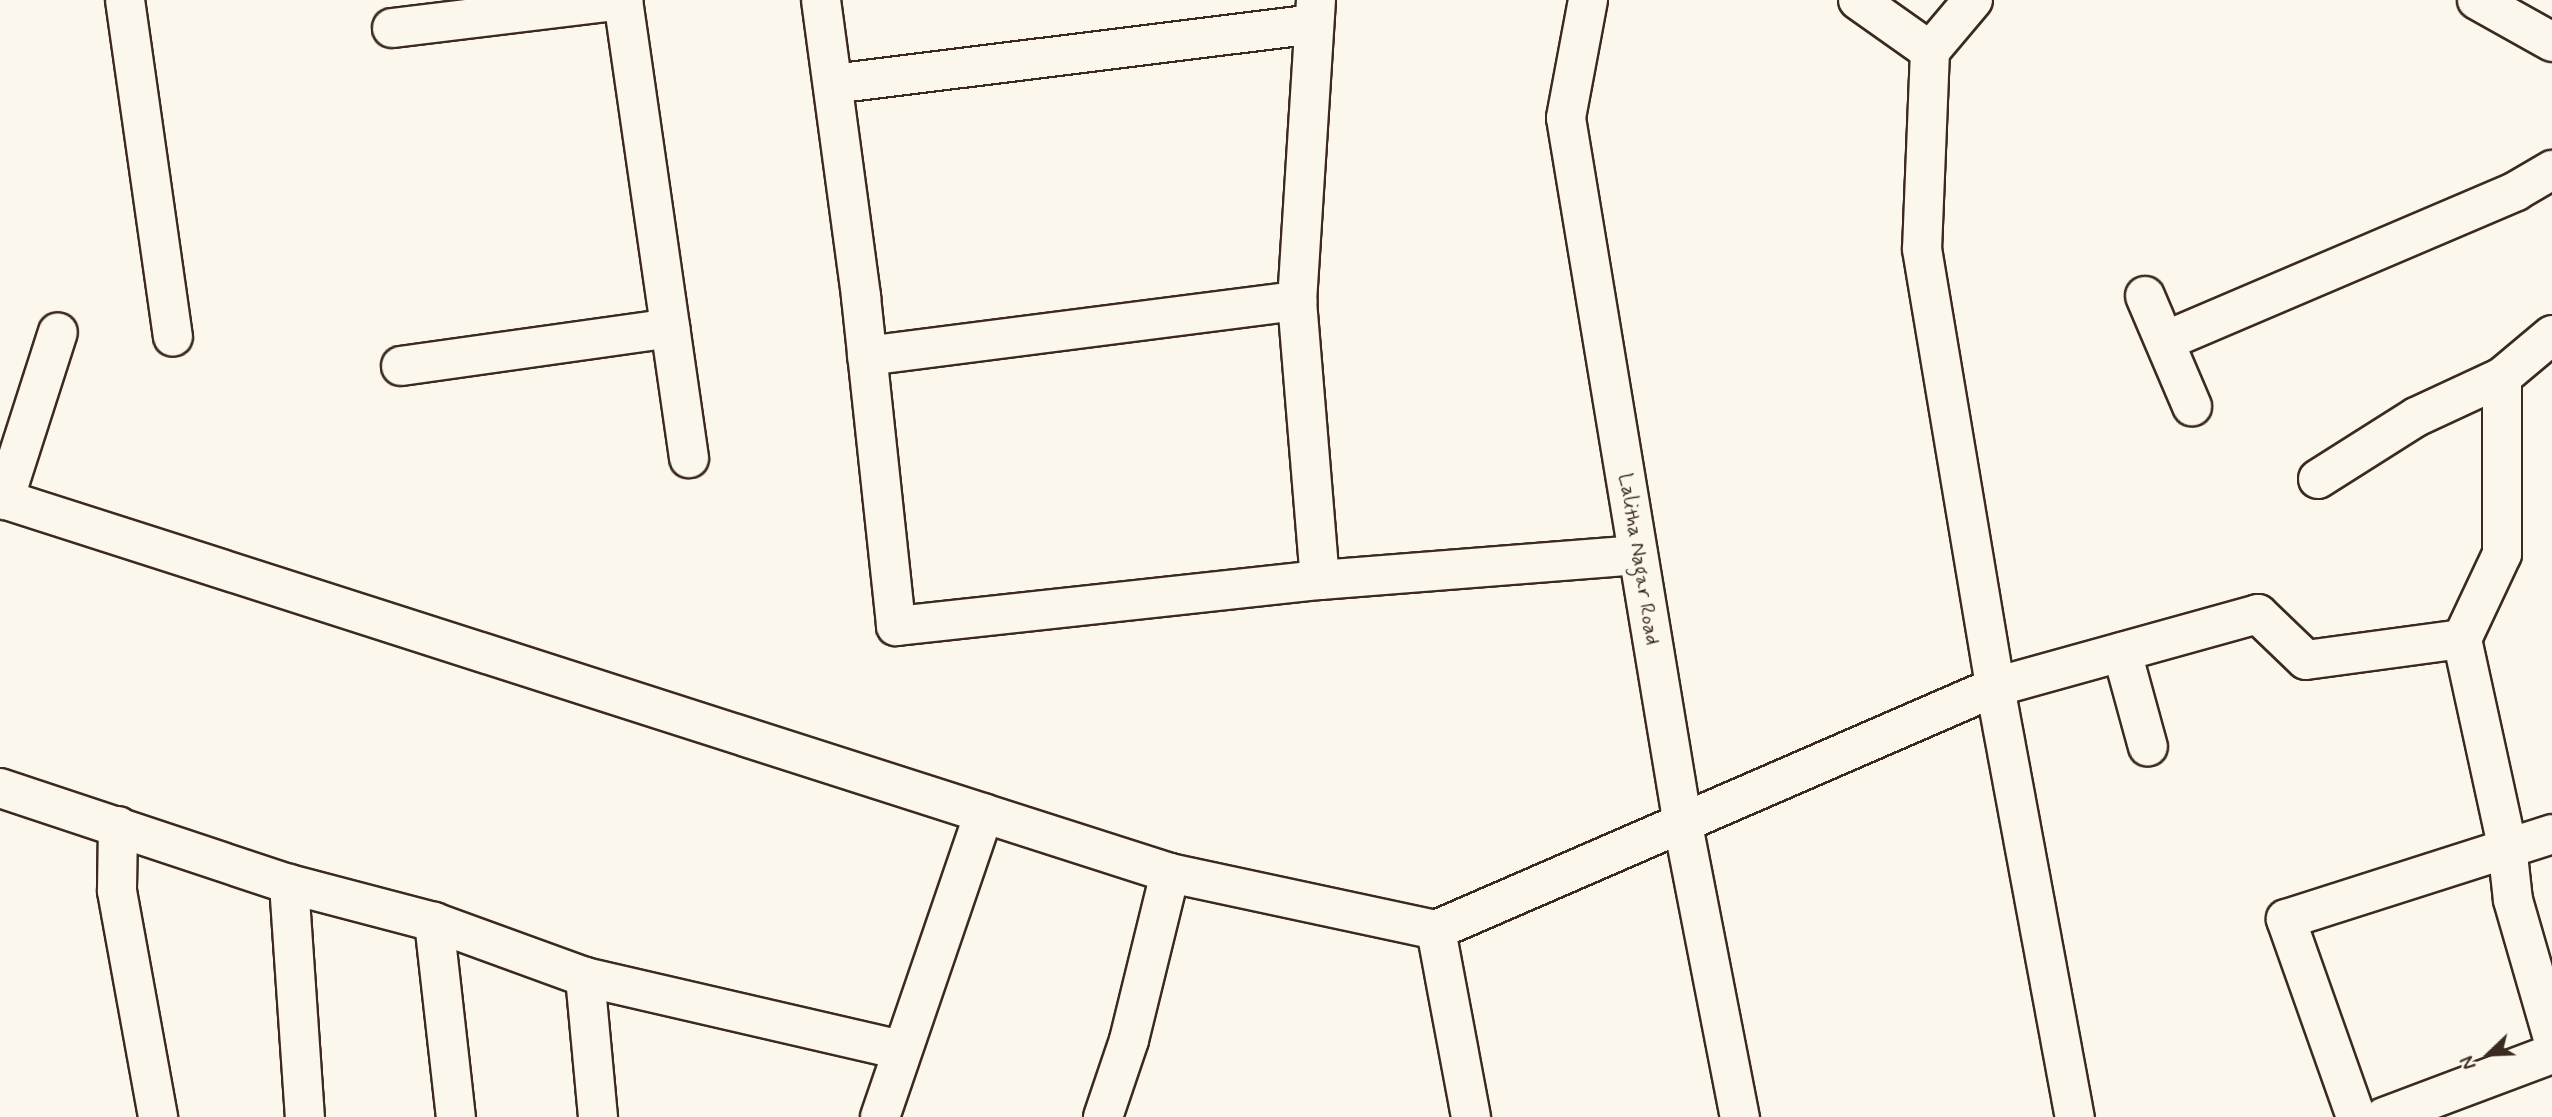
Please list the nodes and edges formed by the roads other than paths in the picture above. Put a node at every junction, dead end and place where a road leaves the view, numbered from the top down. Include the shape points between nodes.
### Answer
1 (125, 0) edge
2 (623, 0) edge
3 (821, 0) edge
4 (1588, 0) edge
5 (1858, 0) edge
6 (1973, 0) edge
7 (2477, 0) edge
8 (1314, 12) edge
9 (392, 28) dead end
10 (2552, 42) edge
11 (1930, 51) junction
12 (833, 84) junction
13 (2552, 170) edge
14 (2145, 296) dead end
15 (1297, 301) junction
16 (670, 328) junction
17 (58, 332) dead end
18 (2552, 335) edge
19 (173, 337) dead end
20 (2165, 341) junction
21 (867, 356) junction
22 (401, 366) dead end
23 (2502, 377) junction
24 (2192, 406) dead end
25 (689, 458) dead end
26 (2318, 479) dead end
27 (2, 499) edge
28 (1638, 555) junction
29 (1320, 580) junction
30 (2462, 639) junction
31 (2122, 652) junction
32 (1995, 687) junction
33 (2148, 747) dead end
34 (0, 788) edge
35 (984, 813) junction
36 (1684, 825) junction
37 (118, 826) junction
38 (2552, 834) edge
39 (2507, 846) junction
40 (1170, 873) junction
41 (289, 884) junction
42 (434, 922) junction
43 (1436, 930) junction
44 (586, 977) junction
45 (2552, 1035) edge
46 (900, 1050) junction
47 (2552, 1054) edge
48 (158, 1117) edge
49 (305, 1117) edge
50 (456, 1117) edge
51 (598, 1117) edge
52 (880, 1117) edge
53 (1103, 1117) edge
54 (1471, 1117) edge
55 (1740, 1117) edge
56 (2075, 1117) edge
57 (2357, 1117) edge
58 (2384, 1117) edge

1 - 19 street
2 - 9 street
2 - 16 street
3 - 12 street
4 - 28 street, Lalitha Nagar Road via 1566,118
5 - 11 street
6 - 11 street
7 - 10 street
8 - 12 street
8 - 15 street
11 - 32 street via 1922,248
12 - 21 street
13 - 20 street via 2516,191
14 - 20 street
15 - 21 street
15 - 29 street
16 - 22 street
16 - 25 street
17 - 27 street
18 - 23 street
20 - 24 street
21 - 29 street via 896,626
23 - 26 street via 2416,417
23 - 30 street via 2502,554
27 - 35 street
28 - 29 street
28 - 36 street, Lalitha Nagar Road
30 - 31 street via 2306,660 2258,614
30 - 39 street
31 - 32 street
31 - 33 street
32 - 36 street
32 - 56 street
34 - 37 street
35 - 40 street
35 - 46 street
36 - 43 street
36 - 55 street, Lalitha Nagar Road
37 - 41 street
37 - 48 street via 117,891
38 - 39 street
39 - 45 street via 2513,900
39 - 57 street via 2286,919
40 - 43 street
40 - 53 street via 1129,1040
41 - 42 street
41 - 49 street
42 - 44 street
42 - 50 street
43 - 54 street
44 - 46 street
44 - 51 street
46 - 52 street
47 - 58 street

